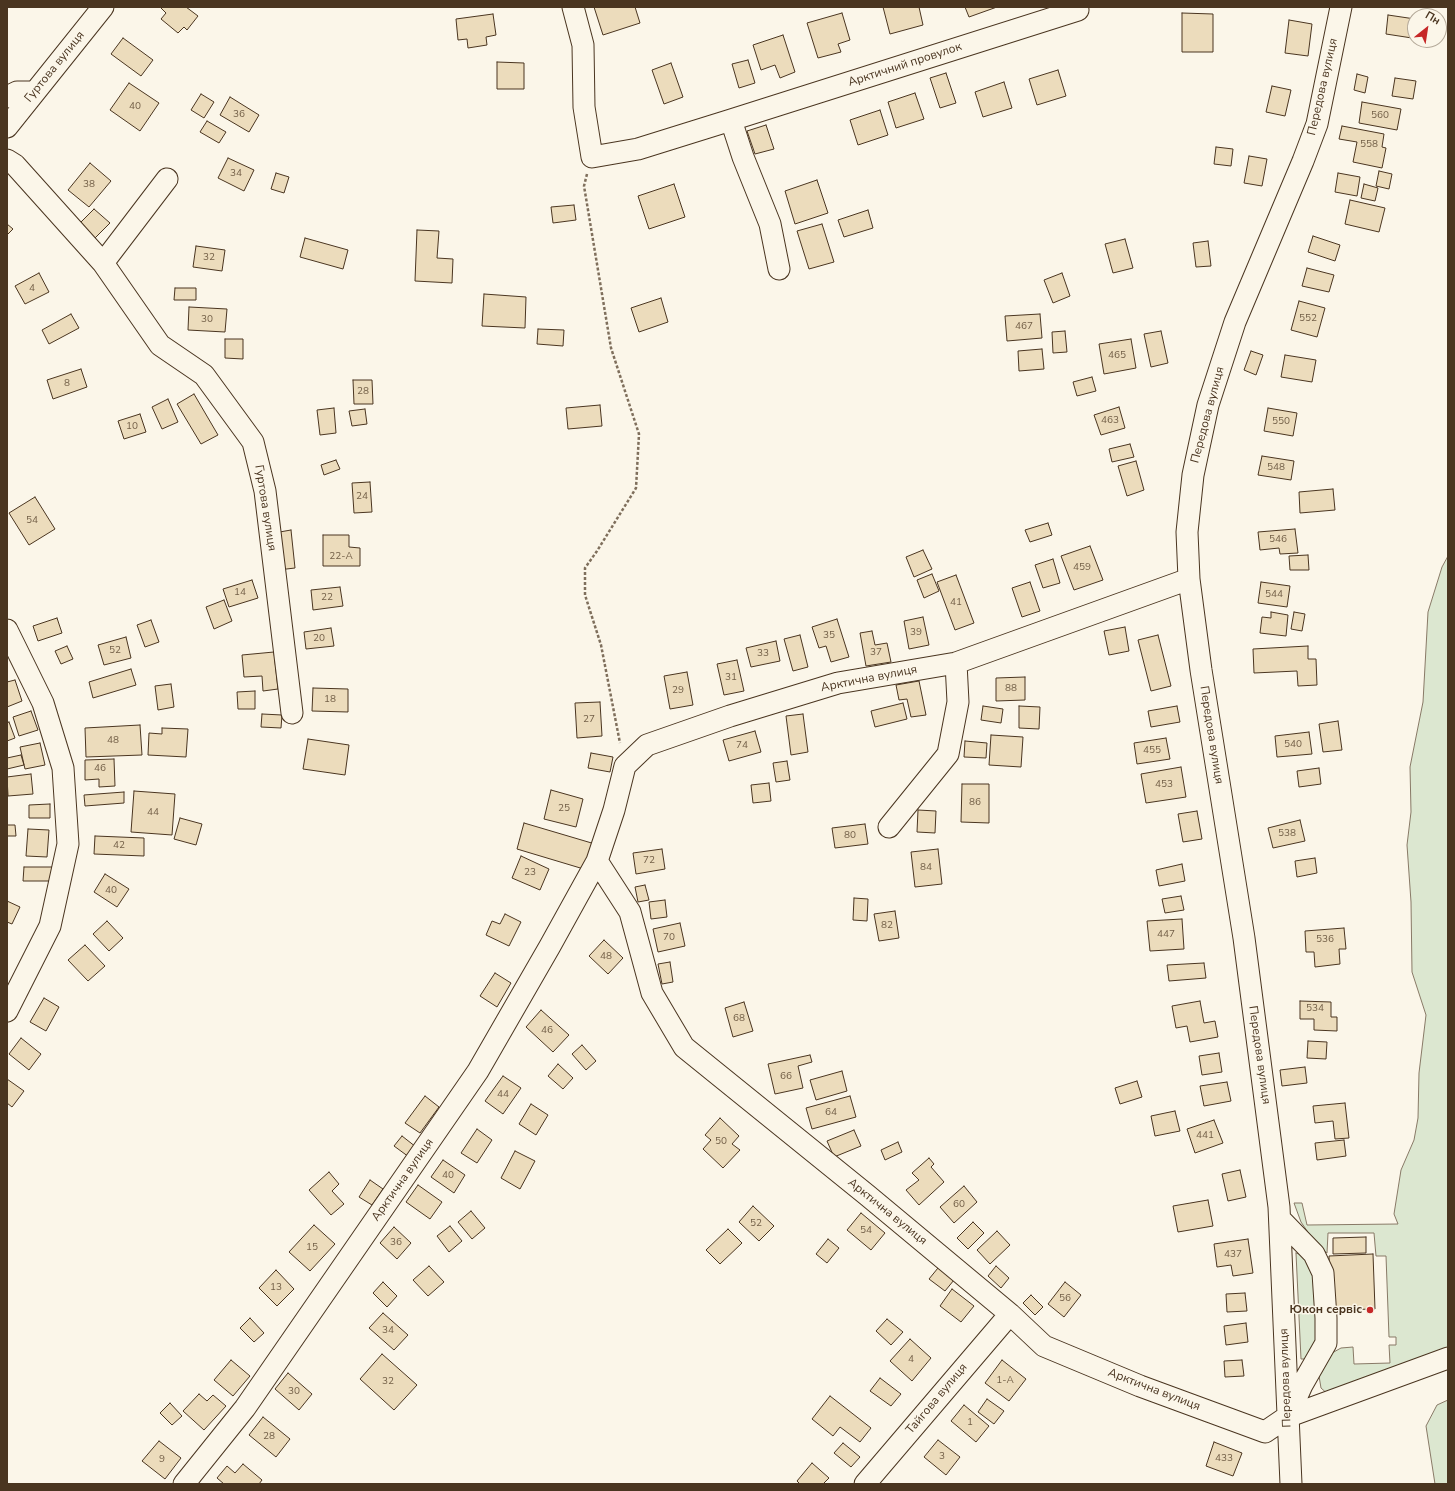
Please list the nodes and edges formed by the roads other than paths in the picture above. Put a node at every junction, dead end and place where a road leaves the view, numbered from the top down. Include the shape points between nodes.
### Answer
1 (103, 7) edge
2 (573, 7) edge
3 (1341, 7) edge
4 (1078, 10) dead end
5 (35, 92) junction
6 (7, 97) edge
7 (731, 120) junction
8 (7, 127) edge
9 (7, 160) edge
10 (167, 179) dead end
11 (103, 263) junction
12 (780, 269) dead end
13 (1189, 579) junction
14 (7, 630) edge
15 (956, 663) junction
16 (292, 713) dead end
17 (889, 827) dead end
18 (597, 861) junction
19 (7, 1011) edge
20 (1280, 1219) junction
21 (1010, 1314) junction
22 (1448, 1358) edge
23 (1288, 1417) junction
24 (184, 1484) edge
25 (865, 1484) edge
26 (1290, 1484) edge

1 - 5 street, Гуртова вулиця
2 - 7 street, Арктичний провулок via 583,45 584,106 592,156 638,149
3 - 13 street, Передова вулиця via 1317,124 1235,322 1208,405 1192,475 1187,532
4 - 7 street, Арктичний провулок
5 - 6 street via 17,92
5 - 8 street, Гуртова вулиця
7 - 12 street via 770,224
9 - 11 street, Гуртова вулиця via 15,165
10 - 11 street
11 - 16 street, Гуртова вулиця via 160,345 204,375 253,442 265,491
13 - 15 street, Арктична вулиця
13 - 20 street, Передова вулиця via 1244,938
14 - 19 street via 43,703 63,768 68,844 50,926
15 - 17 street via 958,702 948,754
15 - 18 street, Арктична вулиця via 846,681 730,716 647,745 625,766
18 - 21 street, Арктична вулиця via 630,912 652,993 684,1047
18 - 24 street, Арктична вулиця via 478,1071 246,1408
20 - 23 street, Передова вулиця
20 - 23 street via 1314,1254 1324,1273 1326,1318 1326,1343 1302,1385
21 - 23 street, Арктична вулиця via 1044,1346 1140,1386 1265,1432
21 - 25 street, Тайгова вулиця
22 - 23 street
23 - 26 street, Передова вулиця

